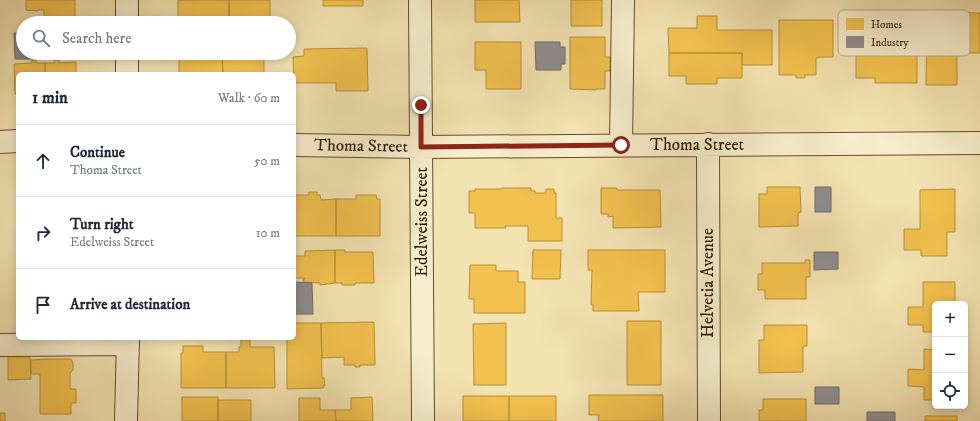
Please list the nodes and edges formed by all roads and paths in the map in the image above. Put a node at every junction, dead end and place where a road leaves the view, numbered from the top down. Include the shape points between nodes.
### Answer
1 (127, 0) edge
2 (420, 0) edge
3 (623, 0) edge
4 (127, 16) edge
5 (127, 60) edge
6 (127, 72) edge
7 (16, 141) edge
8 (0, 142) edge
9 (980, 143) edge
10 (708, 144) junction
11 (296, 145) edge
12 (621, 145) junction
13 (421, 147) junction
14 (128, 341) edge
15 (0, 345) edge
16 (126, 421) edge
17 (423, 421) edge
18 (709, 421) edge

1 - 4 street
2 - 13 street, Edelweiss Street
3 - 12 street
5 - 6 street
7 - 8 street
9 - 10 street, Thoma Street
10 - 12 street, Thoma Street
10 - 18 street, Helvetia Avenue
11 - 13 street, Thoma Street
12 - 13 street, Thoma Street
13 - 17 street, Edelweiss Street
14 - 15 street
14 - 16 street

